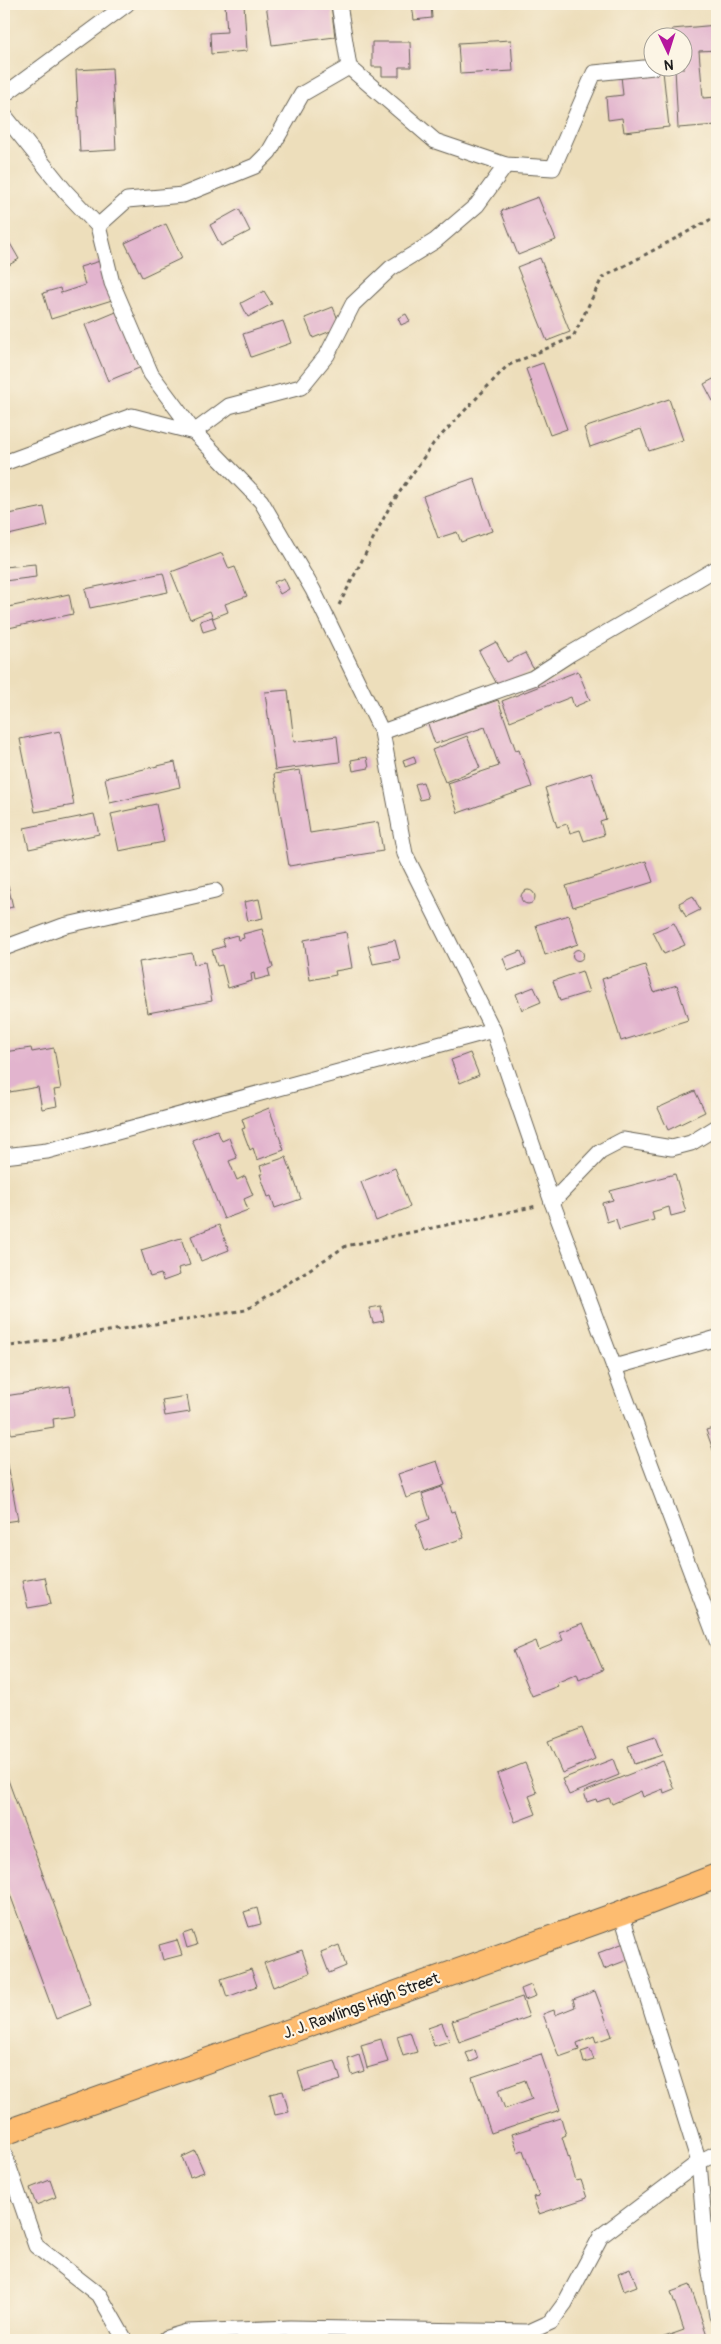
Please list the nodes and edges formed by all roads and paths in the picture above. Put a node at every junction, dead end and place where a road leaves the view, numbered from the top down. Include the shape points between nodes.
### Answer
1 (339, 4) edge
2 (121, 6) edge
3 (349, 67) junction
4 (644, 68) edge
5 (4, 95) edge
6 (4, 116) edge
7 (506, 165) junction
8 (717, 216) edge
9 (98, 226) junction
10 (194, 432) junction
11 (4, 463) edge
12 (717, 568) edge
13 (332, 627) junction
14 (382, 732) junction
15 (215, 891) dead end
16 (4, 948) edge
17 (492, 1030) junction
18 (717, 1127) edge
19 (4, 1156) edge
20 (552, 1202) junction
21 (717, 1338) edge
22 (4, 1347) edge
23 (614, 1367) junction
24 (717, 1641) edge
25 (717, 1876) edge
26 (621, 1913) junction
27 (4, 2133) edge
28 (4, 2153) edge
29 (717, 2153) edge
30 (699, 2162) junction
31 (717, 2316) edge
32 (125, 2340) edge
33 (165, 2340) edge

1 - 3 street
2 - 5 street
3 - 7 street via 435,141
3 - 9 street via 302,94 269,152 256,166 183,194 127,200
4 - 7 street via 594,73 553,168
6 - 9 street
7 - 10 street via 477,205 434,241 391,268 353,304 327,355 301,387 229,406
8 - 13 path via 602,278 574,337 507,366 433,444 390,506 335,612
9 - 10 street via 112,283 151,374
10 - 11 street via 132,416
10 - 13 street via 261,501
12 - 14 street via 533,678
13 - 14 street
14 - 17 street via 405,854
15 - 16 street via 63,926
17 - 19 street via 47,1151
17 - 20 street
18 - 20 street via 691,1142 672,1148 623,1140 600,1152
20 - 22 path via 346,1246 246,1310
20 - 23 street
21 - 23 street
23 - 24 street
25 - 26 main road, J. J. Rawlings High Street
26 - 27 main road, J. J. Rawlings High Street
26 - 30 street
28 - 32 street via 36,2246 100,2296
29 - 30 street
30 - 31 street via 706,2247
30 - 33 street via 601,2236 565,2303 551,2322 529,2332 290,2328 187,2332

